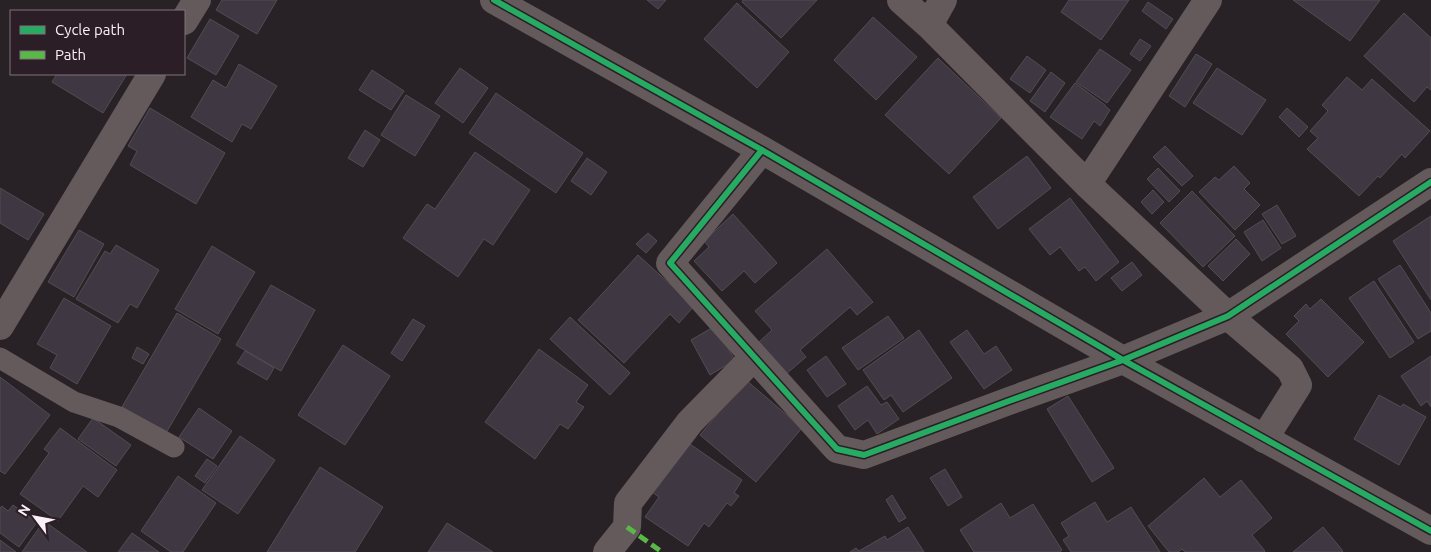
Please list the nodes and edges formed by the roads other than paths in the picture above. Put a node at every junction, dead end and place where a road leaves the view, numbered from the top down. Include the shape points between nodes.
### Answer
1 (197, 0) edge
2 (494, 0) edge
3 (901, 0) edge
4 (943, 0) edge
5 (1208, 0) edge
6 (185, 19) edge
7 (929, 25) junction
8 (151, 75) edge
9 (762, 150) junction
10 (1431, 182) edge
11 (1087, 184) junction
12 (1228, 316) junction
13 (0, 326) edge
14 (754, 357) junction
15 (0, 358) edge
16 (1123, 360) junction
17 (1264, 439) junction
18 (174, 447) dead end
19 (1431, 532) edge
20 (607, 552) edge

1 - 6 street
2 - 9 street
3 - 7 street
4 - 7 street
5 - 11 street
7 - 11 street
8 - 13 street
9 - 14 street via 670,263
9 - 16 street
10 - 12 street
11 - 12 street
12 - 16 street
12 - 17 street via 1290,369 1298,385
14 - 16 street via 837,449 864,455
14 - 20 street via 690,422 628,503 626,527
15 - 18 lane via 74,402 119,417
16 - 17 street
17 - 19 street

